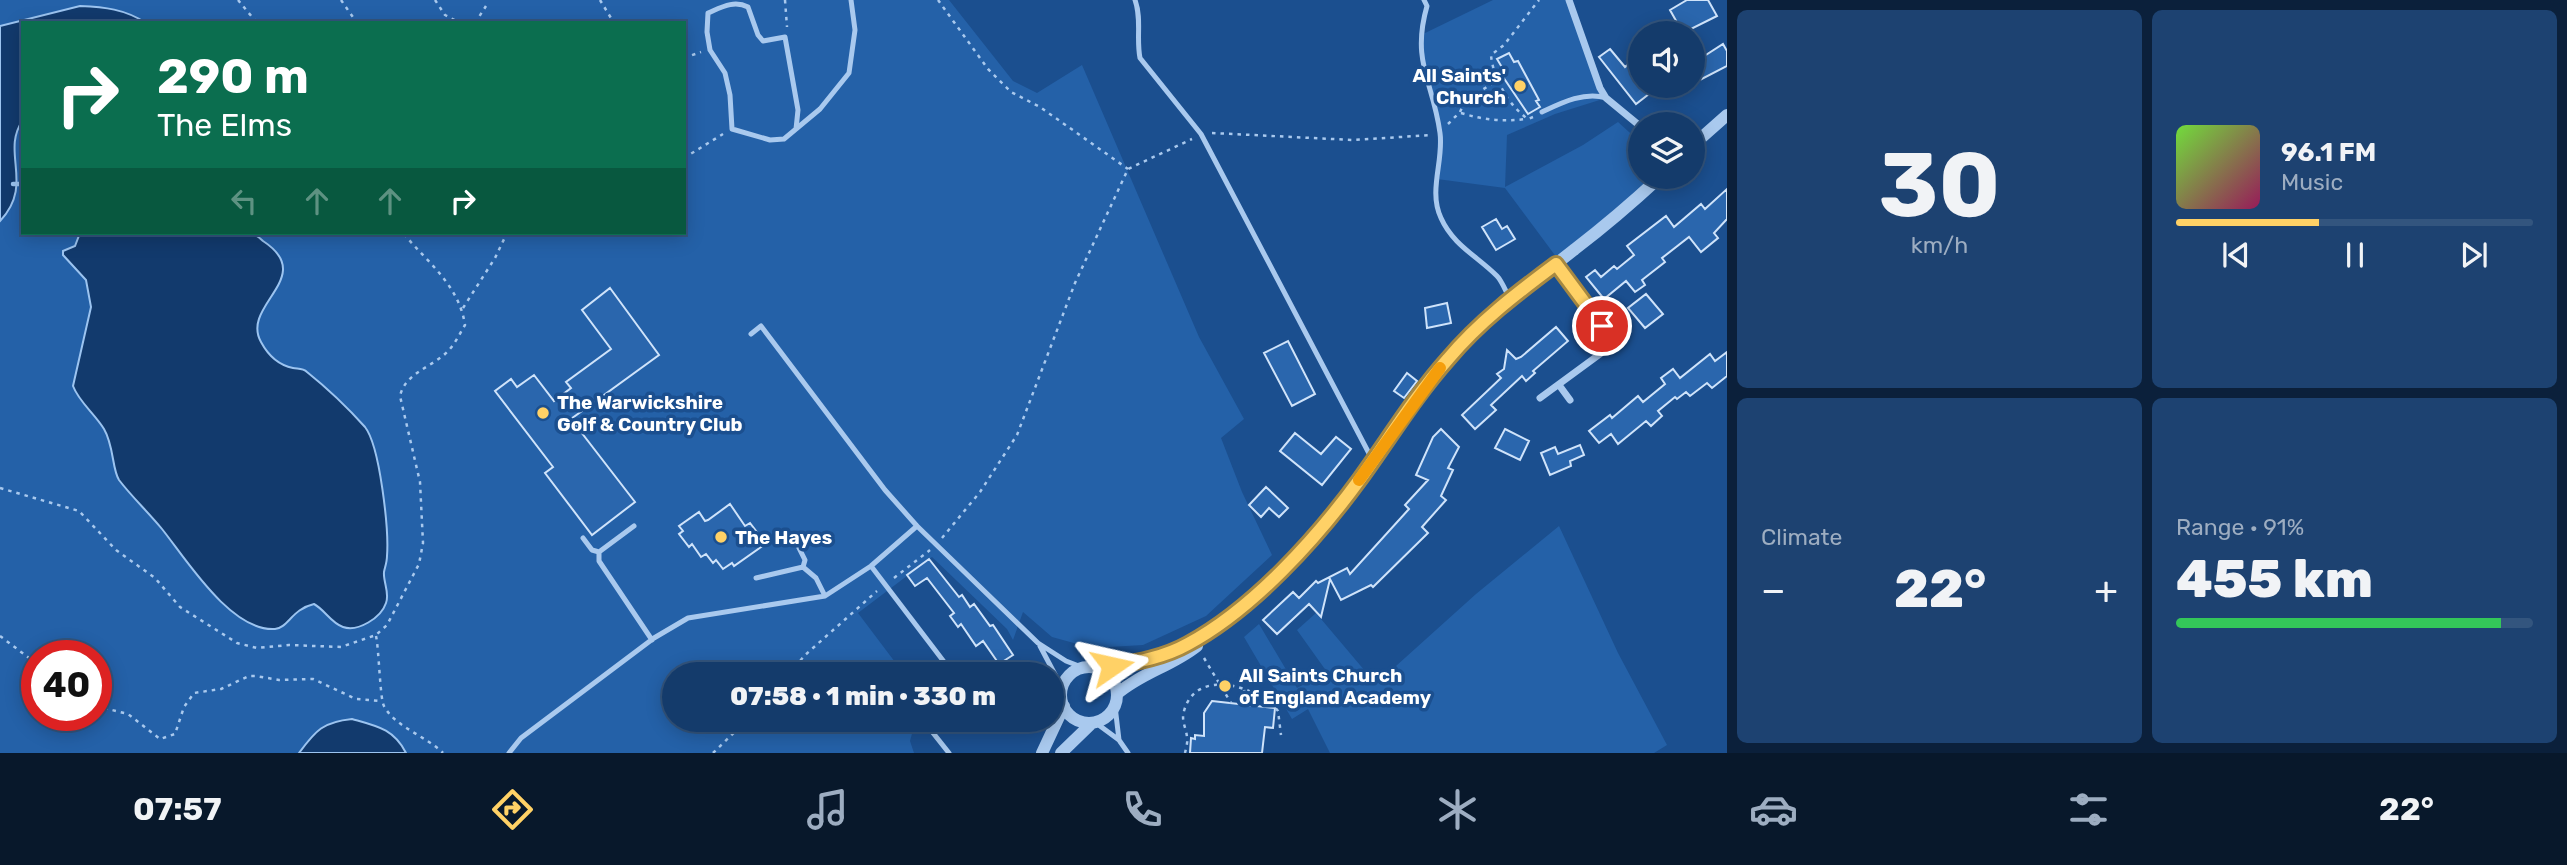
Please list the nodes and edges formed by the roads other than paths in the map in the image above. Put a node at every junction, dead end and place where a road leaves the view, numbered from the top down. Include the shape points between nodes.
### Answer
1 (851, 0) edge
2 (1135, 0) edge
3 (1424, 0) edge
4 (1569, 0) edge
5 (1606, 98) junction
6 (1542, 112) road end
7 (1727, 115) edge
8 (1628, 116) edge
9 (796, 129) junction
10 (1705, 134) edge
11 (1646, 189) edge
12 (1556, 264) junction
13 (1510, 299) junction
14 (751, 334) dead end
15 (1559, 385) junction
16 (1541, 398) dead end
17 (1570, 400) dead end
18 (1373, 461) junction
19 (634, 526) dead end
20 (917, 526) junction
21 (583, 538) dead end
22 (799, 548) dead end
23 (599, 552) junction
24 (803, 566) junction
25 (871, 566) junction
26 (756, 578) dead end
27 (825, 596) junction
28 (1211, 630) junction
29 (652, 640) junction
30 (1038, 643) junction
31 (944, 662) edge
32 (1048, 662) edge
33 (1090, 668) junction
34 (1064, 684) edge
35 (1116, 700) junction
36 (1064, 702) edge
37 (1094, 723) junction
38 (932, 732) edge
39 (1050, 732) edge
40 (1119, 740) junction
41 (509, 753) edge
42 (949, 753) edge
43 (1041, 753) edge
44 (1061, 753) edge
45 (1128, 753) edge

1 - 9 lane via 855,30 849,73 820,109
2 - 18 lane via 1140,13 1140,58 1201,135
3 - 13 lane via 1420,62 1440,133 1440,216 1464,250 1498,276
4 - 5 street
5 - 6 lane via 1590,95
5 - 8 street
7 - 10 street
9 - 9 lane via 798,110 785,37 764,41 748,7 740,3 708,13 710,50 724,73 732,129 770,140 784,139
11 - 12 street
12 - 13 street
12 - 15 street via 1602,326 1605,337 1600,354
13 - 18 street via 1448,359
14 - 20 lane via 761,326
15 - 16 street
15 - 17 street
18 - 28 street via 1324,524 1279,571
19 - 23 lane
20 - 25 lane
20 - 30 lane
21 - 23 lane via 592,551
22 - 24 lane
23 - 29 lane via 598,561
24 - 26 lane
24 - 27 lane
25 - 27 lane
25 - 31 lane
27 - 29 lane via 688,618
28 - 33 street via 1156,658
28 - 35 street via 1169,665 1135,680
29 - 41 lane via 521,738
30 - 32 lane
30 - 33 lane via 1066,661
33 - 34 street via 1071,674
33 - 35 street via 1111,678
35 - 37 street via 1108,716
35 - 40 lane
36 - 37 street via 1074,719
37 - 40 lane
37 - 44 street
38 - 42 lane
39 - 43 street
40 - 45 lane

